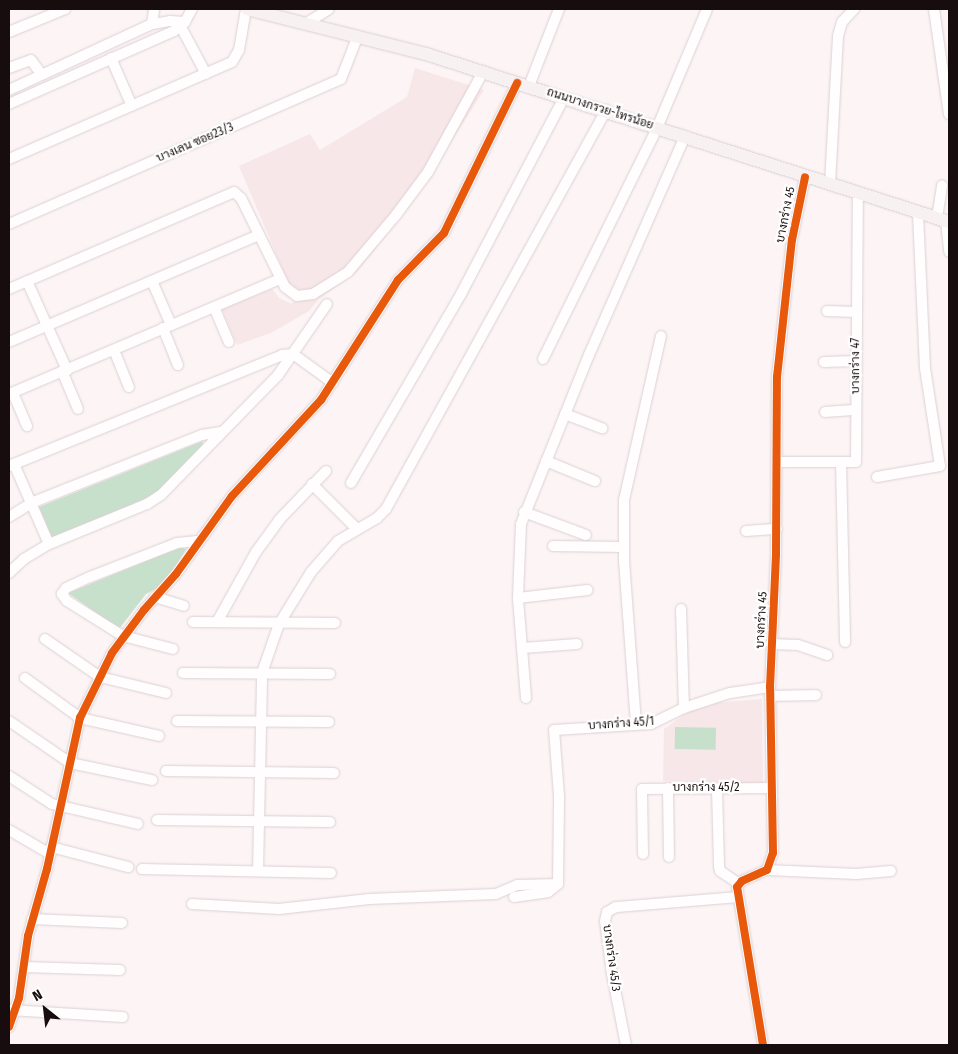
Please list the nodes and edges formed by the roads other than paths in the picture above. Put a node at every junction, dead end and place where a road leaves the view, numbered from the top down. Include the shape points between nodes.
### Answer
1 (64, 9) edge
2 (154, 9) edge
3 (192, 9) edge
4 (247, 9) edge
5 (328, 9) edge
6 (559, 9) edge
7 (706, 9) edge
8 (854, 9) edge
9 (934, 9) edge
10 (152, 24) junction
11 (183, 24) junction
12 (305, 24) junction
13 (9, 32) edge
14 (357, 38) junction
15 (110, 58) junction
16 (9, 68) edge
17 (483, 72) junction
18 (41, 74) junction
19 (206, 74) junction
20 (523, 84) junction
21 (9, 90) edge
22 (564, 98) junction
23 (9, 104) edge
24 (132, 106) junction
25 (606, 110) junction
26 (949, 114) edge
27 (657, 128) junction
28 (686, 136) junction
29 (9, 159) edge
30 (805, 177) junction
31 (830, 184) junction
32 (942, 186) dead end
33 (858, 193) junction
34 (918, 212) junction
35 (944, 221) edge
36 (9, 224) edge
37 (259, 236) junction
38 (949, 252) edge
39 (280, 279) junction
40 (27, 281) junction
41 (152, 281) junction
42 (9, 289) edge
43 (327, 304) dead end
44 (214, 308) junction
45 (827, 311) dead end
46 (856, 312) junction
47 (47, 325) junction
48 (167, 326) junction
49 (661, 336) dead end
50 (9, 342) edge
51 (228, 342) dead end
52 (114, 350) junction
53 (293, 354) junction
54 (543, 359) dead end
55 (856, 361) junction
56 (824, 362) dead end
57 (178, 365) dead end
58 (64, 371) junction
59 (334, 383) junction
60 (130, 387) dead end
61 (11, 393) edge
62 (78, 409) dead end
63 (856, 410) junction
64 (826, 412) dead end
65 (565, 414) junction
66 (27, 426) dead end
67 (602, 428) dead end
68 (221, 432) junction
69 (546, 462) junction
70 (778, 462) junction
71 (841, 463) junction
72 (11, 465) edge
73 (326, 471) dead end
74 (877, 478) dead end
75 (596, 481) dead end
76 (350, 483) dead end
77 (312, 484) junction
78 (31, 503) junction
79 (524, 512) junction
80 (9, 517) edge
81 (356, 528) junction
82 (777, 529) junction
83 (746, 531) dead end
84 (586, 535) dead end
85 (197, 541) junction
86 (49, 544) junction
87 (553, 546) dead end
88 (623, 547) junction
89 (9, 573) edge
90 (588, 590) dead end
91 (155, 598) junction
92 (518, 598) junction
93 (184, 606) dead end
94 (681, 609) dead end
95 (193, 622) dead end
96 (217, 622) junction
97 (335, 623) dead end
98 (279, 624) junction
99 (123, 636) junction
100 (46, 639) dead end
101 (845, 642) dead end
102 (578, 644) dead end
103 (771, 644) junction
104 (523, 648) junction
105 (173, 649) dead end
106 (827, 655) dead end
107 (183, 673) dead end
108 (262, 673) junction
109 (330, 674) dead end
110 (100, 677) junction
111 (25, 678) dead end
112 (770, 691) junction
113 (166, 693) dead end
114 (816, 695) dead end
115 (526, 698) dead end
116 (684, 708) junction
117 (80, 718) junction
118 (9, 721) edge
119 (177, 721) dead end
120 (330, 722) dead end
121 (260, 723) junction
122 (636, 724) junction
123 (159, 736) dead end
124 (70, 763) junction
125 (166, 771) dead end
126 (260, 772) junction
127 (334, 773) dead end
128 (9, 776) edge
129 (152, 780) dead end
130 (668, 788) junction
131 (717, 788) junction
132 (771, 788) junction
133 (61, 807) junction
134 (157, 820) dead end
135 (258, 822) junction
136 (330, 822) dead end
137 (138, 824) dead end
138 (9, 830) edge
139 (50, 851) junction
140 (643, 854) dead end
141 (668, 857) dead end
142 (128, 867) dead end
143 (142, 870) dead end
144 (766, 870) junction
145 (258, 871) junction
146 (891, 871) dead end
147 (331, 873) dead end
148 (558, 884) junction
149 (739, 884) junction
150 (514, 897) dead end
151 (737, 898) junction
152 (192, 904) dead end
153 (32, 919) junction
154 (122, 924) dead end
155 (24, 967) junction
156 (120, 970) dead end
157 (12, 1010) edge
158 (123, 1018) dead end
159 (9, 1027) edge
160 (626, 1045) edge
161 (764, 1045) edge

1 - 13 street
2 - 10 street
3 - 11 street
4 - 12 main road, ถนนบางกรวย-ไทรน้อย
4 - 19 street via 236,58
5 - 12 street
6 - 20 street
7 - 27 street
8 - 31 street via 842,22 838,36
9 - 26 street
10 - 11 street via 170,20
10 - 18 street
11 - 15 street
11 - 19 street
12 - 14 main road, ถนนบางกรวย-ไทรน้อย
14 - 17 main road, ถนนบางกรวย-ไทรน้อย
14 - 36 street, บางเลน ซอย23/3 via 341,79
15 - 23 street
15 - 24 street
16 - 18 street via 32,60
17 - 20 main road, ถนนบางกรวย-ไทรน้อย
17 - 39 street via 428,172 360,260 325,288 303,297 292,293
18 - 21 street
19 - 24 street
20 - 22 main road, ถนนบางกรวย-ไทรน้อย
20 - 59 street via 444,233 391,288
22 - 25 main road, ถนนบางกรวย-ไทรน้อย
22 - 76 street via 461,294
24 - 29 street
25 - 27 main road, ถนนบางกรวย-ไทรน้อย
25 - 81 street via 386,509 377,518
27 - 28 main road, ถนนบางกรวย-ไทรน้อย
27 - 54 street
28 - 30 main road, ถนนบางกรวย-ไทรน้อย
28 - 65 street
30 - 31 main road, ถนนบางกรวย-ไทรน้อย
30 - 70 street, บางกร่าง 45 via 792,240 779,340
31 - 33 main road, ถนนบางกรวย-ไทรน้อย
32 - 35 street
33 - 34 main road, ถนนบางกรวย-ไทรน้อย
33 - 46 street, บางกร่าง 47
34 - 35 main road, ถนนบางกรวย-ไทรน้อย
34 - 74 street via 925,368 940,466
35 - 38 street
37 - 39 street
37 - 40 street via 241,198 234,192
37 - 41 street
39 - 44 street
40 - 42 street
40 - 47 street
41 - 47 street
41 - 48 street
43 - 53 street
44 - 48 street
44 - 51 street
45 - 46 street
46 - 55 street, บางกร่าง 47
47 - 50 street
47 - 58 street
48 - 52 street
48 - 57 street
49 - 88 street via 629,469 624,500
52 - 58 street
52 - 60 street
53 - 59 street
53 - 68 street via 267,387
53 - 72 street via 273,358
55 - 56 street
55 - 63 street, บางกร่าง 47
58 - 61 street
58 - 62 street
59 - 85 street via 307,417 238,489
61 - 66 street
63 - 64 street
63 - 71 street, บางกร่าง 47 via 856,462
65 - 67 street
65 - 69 street
68 - 78 street via 202,435
68 - 86 street via 153,500
69 - 75 street
69 - 79 street
70 - 71 street
70 - 82 street, บางกร่าง 45
71 - 101 street
72 - 78 street
73 - 77 street
77 - 81 street
77 - 96 street via 256,552
78 - 80 street
78 - 86 street
79 - 84 street
79 - 92 street via 518,538
81 - 98 street via 338,541 311,572
82 - 83 street
82 - 103 street, บางกร่าง 45
85 - 91 street via 176,574
85 - 99 street via 177,543 90,577 64,591 67,601
86 - 89 street via 24,559
87 - 88 street
88 - 122 street
90 - 92 street
91 - 93 street
91 - 99 street
92 - 104 street
94 - 116 street
95 - 96 street
96 - 98 street
97 - 98 street
98 - 108 street
99 - 105 street
99 - 110 street
100 - 110 street
102 - 104 street
103 - 106 street via 798,645
103 - 112 street, บางกร่าง 45
104 - 115 street
107 - 108 street
108 - 109 street
108 - 121 street
110 - 113 street
110 - 117 street
111 - 117 street
112 - 114 street, บางกร่าง 45/1
112 - 116 street, บางกร่าง 45/1 via 730,693
112 - 132 street, บางกร่าง 45
116 - 122 street, บางกร่าง 45/1 via 660,721
117 - 123 street
117 - 124 street
118 - 124 street
119 - 121 street
120 - 121 street
121 - 126 street
122 - 148 street, บางกร่าง 45/1 via 554,730 559,796
124 - 129 street
124 - 133 street
125 - 126 street
126 - 127 street
126 - 135 street
128 - 133 street via 43,800
130 - 131 street, บางกร่าง 45/2
130 - 140 street, บางกร่าง 45/2 via 642,789
130 - 141 street
131 - 132 street, บางกร่าง 45/2
131 - 149 street via 720,872
132 - 144 street, บางกร่าง 45 via 773,853
133 - 137 street
133 - 139 street
134 - 135 street
135 - 136 street
135 - 145 street
138 - 139 street
139 - 142 street
139 - 153 street
143 - 145 street
144 - 146 street via 856,874
144 - 149 street
145 - 147 street
148 - 150 street via 551,891
148 - 152 street via 517,885 502,893 486,895 369,899 279,909
149 - 151 street
151 - 160 street, บางกร่าง 45/3 via 616,907 607,912 605,921 612,974
151 - 161 street
153 - 154 street
153 - 155 street
155 - 156 street
155 - 157 street
157 - 158 street
157 - 159 street

